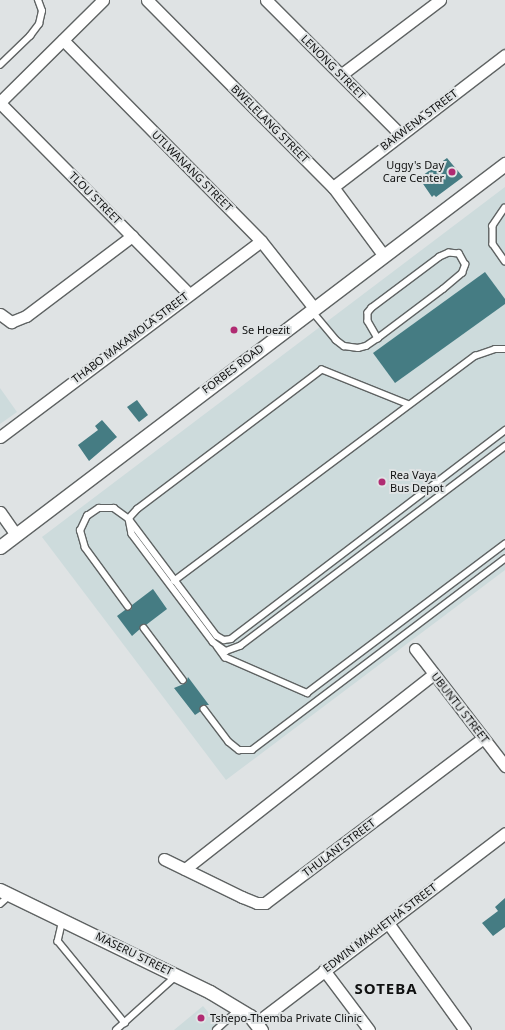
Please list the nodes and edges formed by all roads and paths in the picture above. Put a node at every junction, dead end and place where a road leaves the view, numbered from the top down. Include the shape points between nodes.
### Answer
1 (38, 0) edge
2 (103, 0) edge
3 (147, 0) edge
4 (266, 0) edge
5 (440, 0) edge
6 (64, 40) junction
7 (505, 55) edge
8 (0, 65) edge
9 (342, 74) junction
10 (0, 103) edge
11 (400, 134) junction
12 (505, 164) edge
13 (333, 187) junction
14 (505, 208) edge
15 (132, 236) junction
16 (261, 241) junction
17 (384, 256) junction
18 (505, 261) edge
19 (189, 294) junction
20 (313, 309) junction
21 (0, 314) edge
22 (378, 338) junction
23 (505, 349) edge
24 (408, 406) junction
25 (505, 430) edge
26 (0, 437) edge
27 (505, 446) edge
28 (0, 512) edge
29 (129, 519) junction
30 (16, 535) junction
31 (505, 544) edge
32 (0, 547) edge
33 (505, 559) edge
34 (173, 582) junction
35 (128, 606) dead end
36 (144, 628) dead end
37 (213, 642) junction
38 (416, 649) dead end
39 (434, 674) junction
40 (183, 680) dead end
41 (204, 709) dead end
42 (483, 738) junction
43 (505, 766) edge
44 (505, 833) edge
45 (164, 859) dead end
46 (185, 869) junction
47 (5, 892) edge
48 (0, 904) edge
49 (64, 919) junction
50 (388, 923) junction
51 (324, 970) junction
52 (177, 975) junction
53 (239, 1009) junction
54 (125, 1023) junction
55 (259, 1027) edge
56 (116, 1030) edge
57 (216, 1030) edge
58 (369, 1030) edge
59 (465, 1030) edge

1 - 8 lane via 42,11 39,24
2 - 6 street
3 - 13 street, BWELELANG STREET
4 - 9 street, LENONG STREET
5 - 9 street
6 - 10 street
6 - 16 street, UTLWANANG STREET
7 - 11 street, BAKWENA STREET
9 - 11 street, LENONG STREET
10 - 15 street, TLOU STREET
11 - 13 street, BAKWENA STREET
12 - 17 street, FORBES ROAD
13 - 17 street, BWELELANG STREET
14 - 18 lane via 493,226 493,244
15 - 19 street, TLOU STREET
15 - 21 street via 26,316 11,322
16 - 19 street, THABO MAKAMOLA STREET
16 - 20 street, UTLWANANG STREET
17 - 20 street, FORBES ROAD
19 - 26 street, THABO MAKAMOLA STREET
20 - 22 lane via 336,340 344,346 358,348
20 - 30 street, FORBES ROAD
22 - 22 lane via 368,321 368,314 372,308 440,257 449,253 458,254 465,265 462,273
23 - 24 lane via 495,349 475,356
24 - 29 lane via 322,370 138,508
24 - 34 lane
25 - 34 lane via 231,639 224,640 217,636
27 - 37 lane via 240,646 226,651
28 - 30 street
29 - 34 lane via 132,534
29 - 35 lane via 114,508 99,508 87,516 80,531 85,548
30 - 32 street, FORBES ROAD
31 - 37 lane via 307,693 225,657
33 - 41 lane via 252,750 239,750 229,742
34 - 37 lane
36 - 40 lane
38 - 39 street, UBUNTU STREET
39 - 42 street, UBUNTU STREET
39 - 46 street
42 - 43 street, UBUNTU STREET
42 - 46 street, THULANI STREET via 265,903 249,900
44 - 50 street, EDWIN MAKHETHA STREET
45 - 46 street, THULANI STREET
47 - 48 lane
47 - 49 street, MASERU STREET
49 - 52 street, MASERU STREET
49 - 54 lane via 58,941
50 - 51 street, EDWIN MAKHETHA STREET
50 - 59 street
51 - 55 street, EDWIN MAKHETHA STREET
51 - 58 street
52 - 53 street, MASERU STREET
52 - 54 lane
53 - 55 street, MASERU STREET
53 - 57 lane
54 - 56 lane

